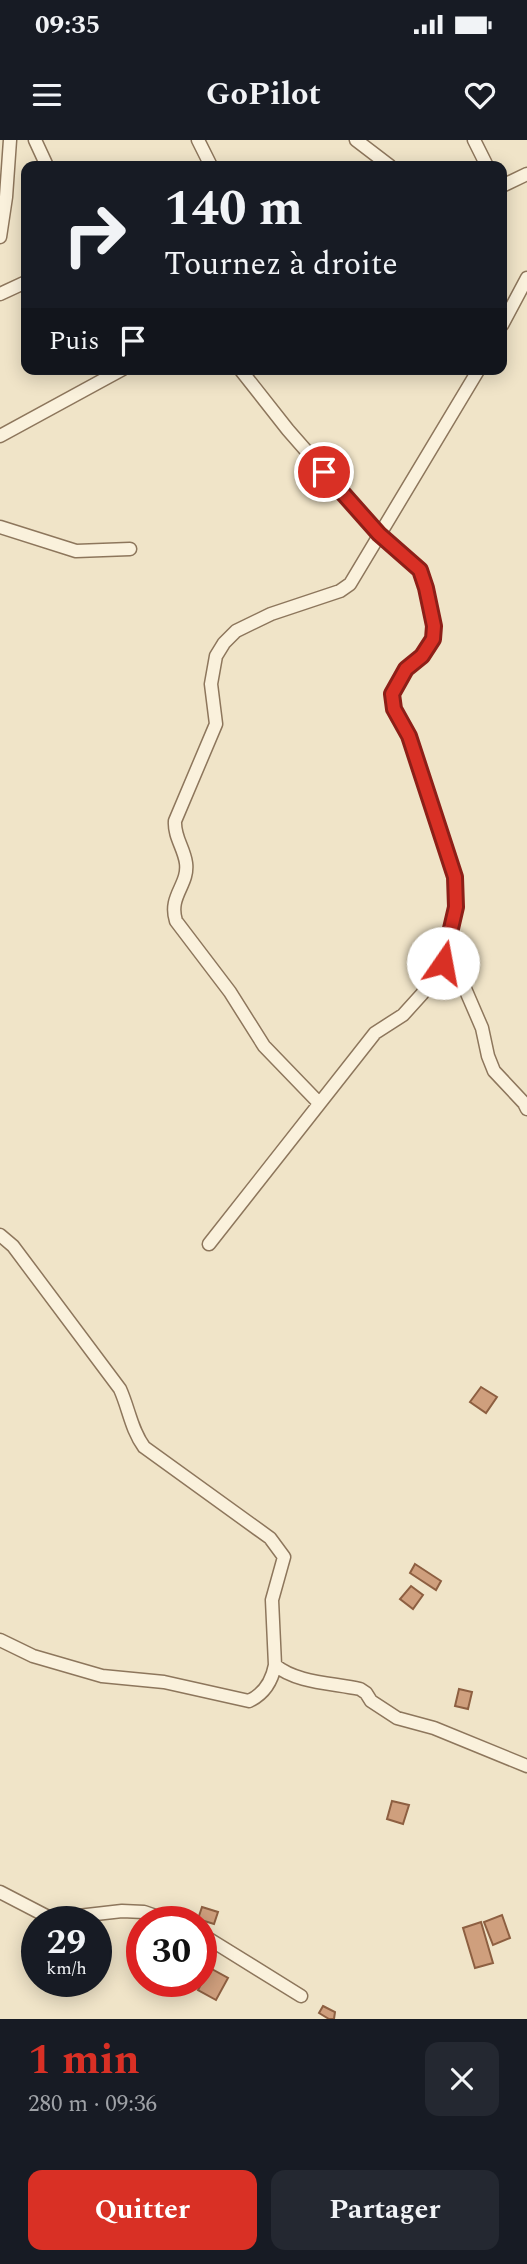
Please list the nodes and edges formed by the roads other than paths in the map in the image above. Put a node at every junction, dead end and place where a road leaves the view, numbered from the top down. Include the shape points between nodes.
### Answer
1 (10, 140) edge
2 (36, 140) edge
3 (198, 140) edge
4 (356, 140) edge
5 (474, 140) edge
6 (45, 161) edge
7 (208, 161) edge
8 (383, 161) edge
9 (484, 161) edge
10 (527, 174) edge
11 (507, 181) edge
12 (0, 237) edge
13 (527, 278) edge
14 (21, 284) edge
15 (0, 294) edge
16 (507, 316) edge
17 (112, 375) edge
18 (245, 375) edge
19 (474, 375) edge
20 (0, 436) edge
21 (0, 527) edge
22 (379, 534) junction
23 (130, 549) dead end
24 (449, 934) junction
25 (318, 1103) junction
26 (527, 1109) edge
27 (0, 1235) edge
28 (209, 1244) dead end
29 (0, 1640) edge
30 (275, 1665) junction
31 (527, 1766) edge
32 (0, 1892) edge
33 (126, 1911) edge
34 (217, 1944) edge
35 (301, 1996) dead end

1 - 12 street
2 - 6 street
3 - 7 street
4 - 8 street
5 - 9 street
10 - 11 street
13 - 16 street
14 - 15 street
17 - 20 street
18 - 22 street
19 - 22 street
21 - 23 street via 76,551
22 - 24 street via 420,570 434,626 433,639 406,669 392,694 455,877 456,907
22 - 25 street via 350,584 271,614 236,631 224,643 216,656 211,684 216,724 175,821 187,864 174,900 176,921 264,1046
24 - 25 street via 443,963 422,994 403,1015 375,1033
24 - 26 street via 494,1071
25 - 28 street
27 - 30 street via 120,1389 133,1431 144,1447 270,1538 285,1557 272,1600
29 - 30 street via 33,1656 102,1676 164,1682 249,1701 267,1685
30 - 31 street via 283,1673 360,1689 397,1717
32 - 33 street via 52,1919
34 - 35 street

